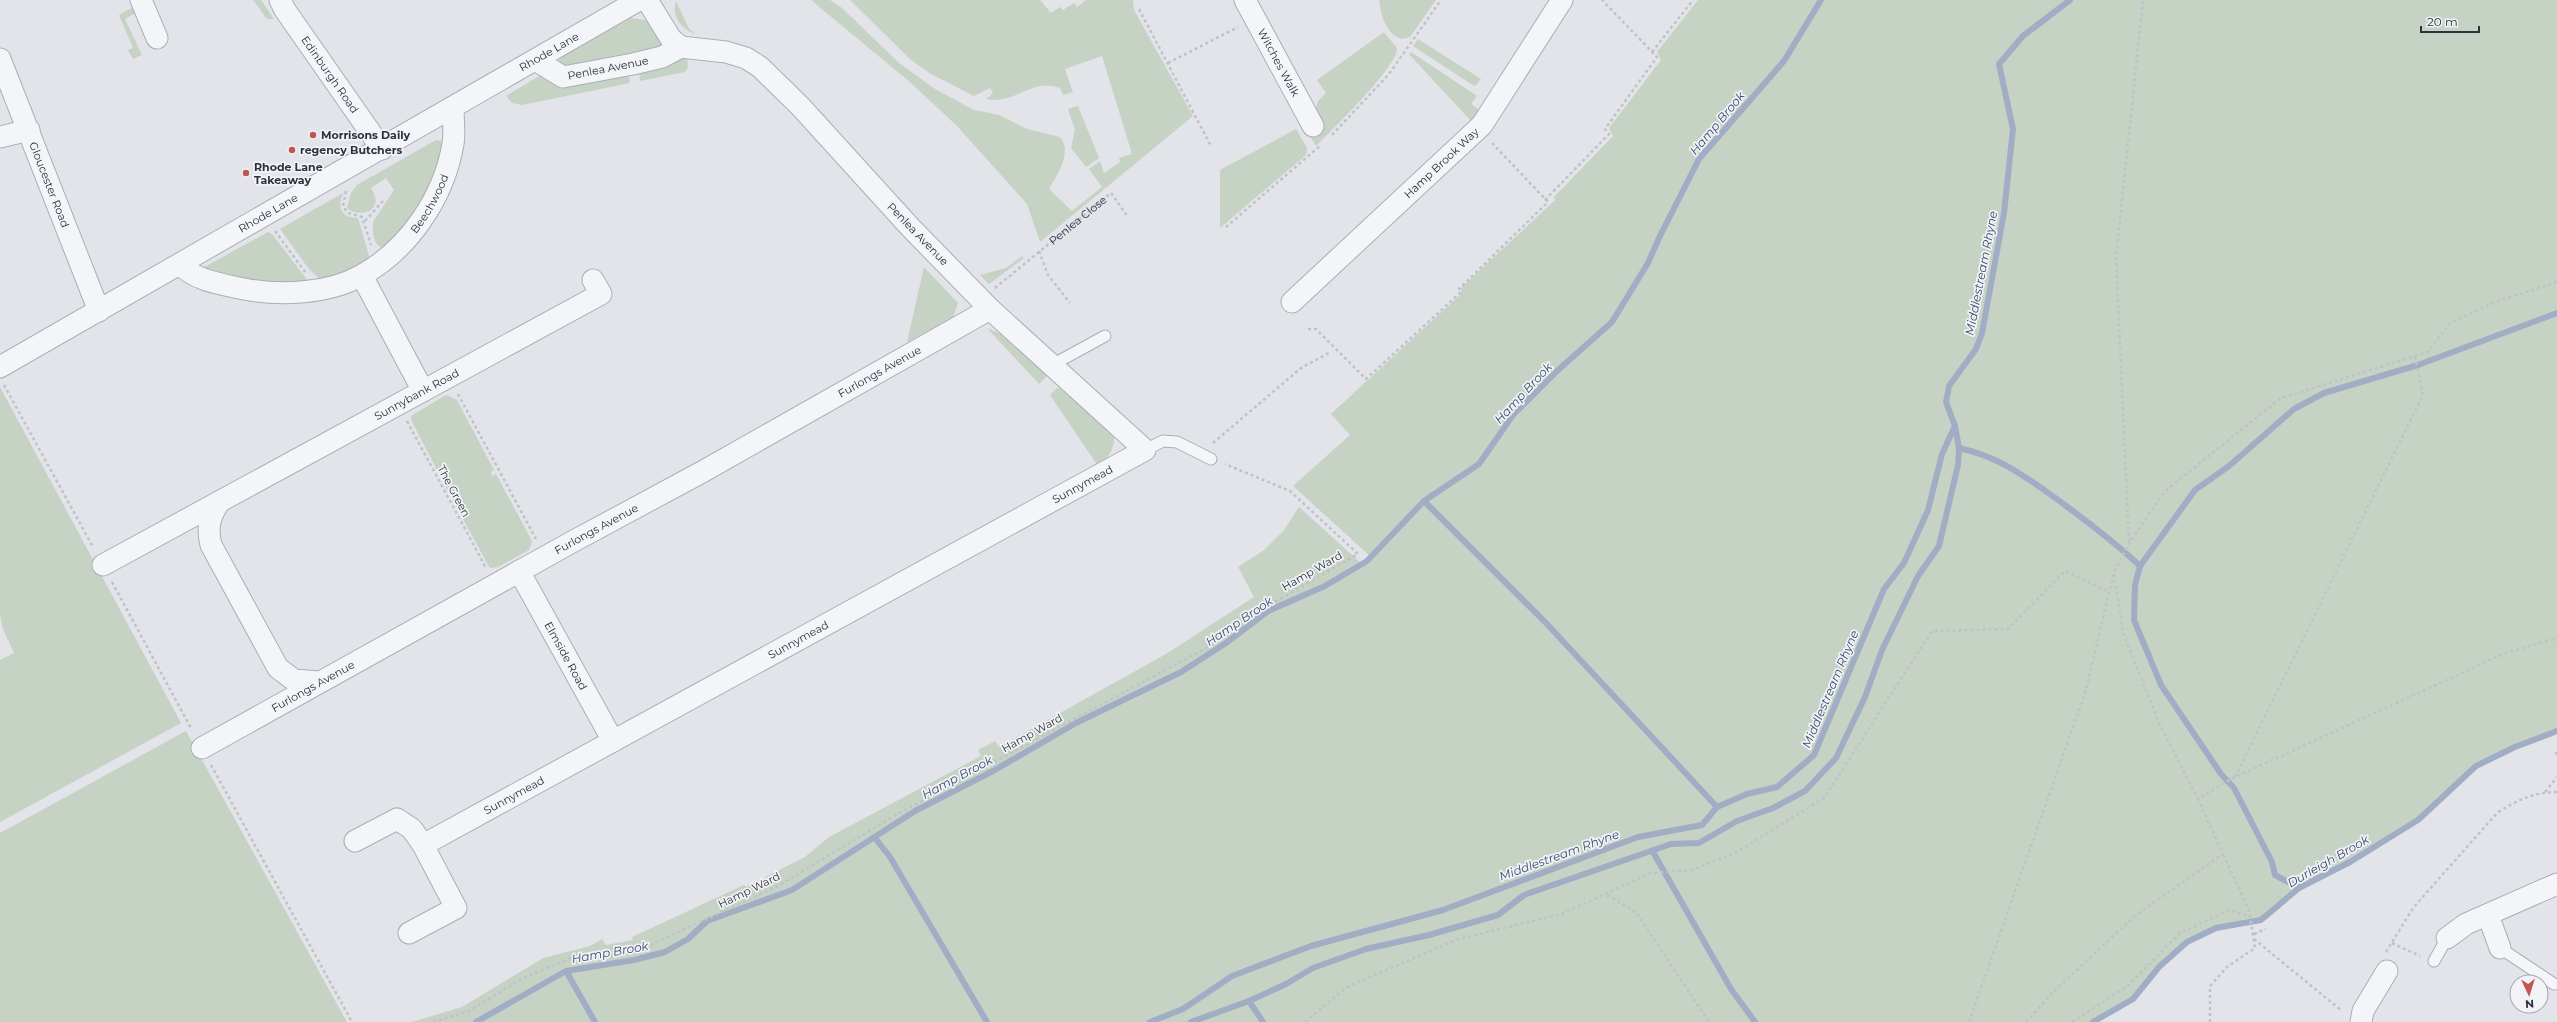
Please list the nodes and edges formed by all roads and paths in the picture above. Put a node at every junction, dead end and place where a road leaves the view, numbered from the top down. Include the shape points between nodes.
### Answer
1 (140, 0) edge
2 (280, 0) edge
3 (639, 0) edge
4 (647, 0) edge
5 (1245, 0) edge
6 (1441, 0) edge
7 (1562, 0) edge
8 (1602, 0) edge
9 (1693, 0) edge
10 (2144, 0) edge
11 (1139, 9) dead end
12 (1255, 19) junction
13 (157, 38) dead end
14 (681, 47) junction
15 (1652, 52) junction
16 (0, 59) edge
17 (537, 60) junction
18 (1168, 63) junction
19 (453, 108) junction
20 (1478, 128) junction
21 (29, 130) junction
22 (1321, 136) junction
23 (0, 137) edge
24 (1211, 146) dead end
25 (382, 149) junction
26 (345, 198) dead end
27 (1546, 200) junction
28 (383, 201) dead end
29 (264, 215) junction
30 (1128, 217) dead end
31 (365, 221) junction
32 (1226, 227) dead end
33 (1039, 251) junction
34 (381, 263) junction
35 (180, 264) junction
36 (362, 276) junction
37 (593, 280) dead end
38 (2557, 282) edge
39 (316, 289) junction
40 (1292, 302) dead end
41 (1070, 303) dead end
42 (986, 304) junction
43 (99, 310) junction
44 (1308, 329) dead end
45 (1105, 336) dead end
46 (1329, 353) dead end
47 (2415, 356) junction
48 (1052, 365) junction
49 (0, 367) edge
50 (0, 378) edge
51 (449, 378) junction
52 (423, 391) junction
53 (398, 405) junction
54 (1218, 439) dead end
55 (1144, 450) junction
56 (1211, 459) joint
57 (218, 504) junction
58 (2129, 543) junction
59 (545, 556) junction
60 (103, 566) junction
61 (519, 571) junction
62 (2114, 572) junction
63 (495, 585) junction
64 (2109, 592) junction
65 (2557, 638) edge
66 (319, 682) junction
67 (613, 741) junction
68 (202, 748) junction
69 (2235, 777) junction
70 (2557, 777) edge
71 (2544, 792) junction
72 (2557, 792) edge
73 (2198, 799) junction
74 (355, 841) dead end
75 (423, 846) junction
76 (2223, 854) junction
77 (2557, 884) edge
78 (1607, 895) junction
79 (2488, 915) junction
80 (2250, 916) junction
81 (2266, 929) dead end
82 (410, 933) dead end
83 (2254, 934) junction
84 (2254, 939) junction
85 (2391, 943) junction
86 (2500, 948) joint
87 (2440, 951) joint
88 (2387, 971) joint
89 (2554, 984) dead end
90 (2352, 1017) edge
91 (352, 1022) edge
92 (433, 1022) edge
93 (1305, 1022) edge
94 (1708, 1022) edge
95 (1968, 1022) edge
96 (2026, 1022) edge
97 (2072, 1022) edge
98 (2210, 1022) edge

1 - 13 street
2 - 25 street, Edinburgh Road
3 - 17 street, Rhode Lane
4 - 14 street via 671,39
5 - 12 street, Witches Walk
6 - 22 path via 1390,74 1350,118
7 - 20 street, Hamp Brook Way via 1495,108
8 - 15 path
9 - 15 path
10 - 58 path via 2116,258
11 - 18 path
12 - 18 path
12 - 22 street, Witches Walk
14 - 17 street, Penlea Avenue via 648,61 570,77 556,75
14 - 42 street, Penlea Avenue via 737,54 760,67 800,106 910,227
15 - 27 path via 1657,57 1605,129 1609,134
16 - 21 street, Gloucester Road
17 - 19 street, Rhode Lane
18 - 24 path
19 - 25 street, Rhode Lane
19 - 34 street, Beechwood via 453,143 439,188 416,228
20 - 27 path
20 - 40 street, Hamp Brook Way
21 - 23 street
21 - 43 street, Gloucester Road
22 - 32 path
25 - 29 street, Rhode Lane
26 - 31 path via 343,206 348,213 362,216
27 - 44 path via 1548,202 1459,289 1461,292 1366,379 1316,330
28 - 31 path
29 - 35 street, Rhode Lane
29 - 39 path
30 - 33 path, Penlea Close via 1111,193
31 - 34 path via 372,248
33 - 41 path, Penlea Close via 1048,275
33 - 42 path, Penlea Close
34 - 36 street, Beechwood
35 - 39 street, Beechwood via 188,273 200,278 253,291
35 - 43 street, Rhode Lane
36 - 39 street, Beechwood via 343,284
36 - 52 street
37 - 51 street, Sunnybank Road via 601,294
38 - 47 path via 2496,302 2450,323 2428,352
42 - 48 street, Penlea Avenue
42 - 59 street, Furlongs Avenue via 723,461
43 - 49 street, Rhode Lane
45 - 48 lane
46 - 54 path via 1301,368
47 - 58 path via 2281,398 2165,491
47 - 69 path via 2424,394
48 - 55 street, Penlea Avenue
50 - 60 path
51 - 52 street, Sunnybank Road
51 - 59 path
52 - 53 street, Sunnybank Road
53 - 57 street, Sunnybank Road
53 - 63 path, The Green
55 - 56 lane via 1163,441 1177,442
55 - 67 street, Sunnymead
56 - 92 path, Hamp Ward via 1290,490 1358,554 1261,610 1221,640 894,816 778,886 635,952 571,958 549,966 523,978 469,1011
57 - 60 street, Sunnybank Road
57 - 66 street via 208,527 211,545 278,668 294,680
58 - 62 path
59 - 61 street, Furlongs Avenue
60 - 68 path
61 - 63 street, Furlongs Avenue
61 - 67 street, Elmside Road
62 - 64 path
62 - 73 path via 2123,633 2160,725
63 - 66 street, Furlongs Avenue
64 - 78 path via 2065,571 2008,629 1932,631 1824,798 1737,852 1692,870 1650,873
64 - 95 path via 2086,690
65 - 69 path via 2503,654
66 - 68 street, Furlongs Avenue
67 - 75 street, Sunnymead
68 - 91 path
69 - 73 path
70 - 71 path
71 - 72 path
71 - 85 path via 2514,802 2497,813 2413,908
73 - 76 path
74 - 75 street via 397,819 412,829
75 - 82 street via 456,908
76 - 80 path
76 - 96 path via 2136,915 2052,993
77 - 79 street
78 - 93 path via 1562,914 1458,939 1347,987
78 - 94 path via 1636,912
79 - 86 street
79 - 87 street via 2466,924
80 - 83 path
80 - 97 path via 2229,910 2180,933 2129,985
81 - 83 path
83 - 84 path
84 - 90 path
84 - 98 path via 2255,948 2227,966 2210,986
85 - 87 path via 2419,956
85 - 88 path via 2378,967
86 - 89 lane
88 - 90 street via 2363,1011

